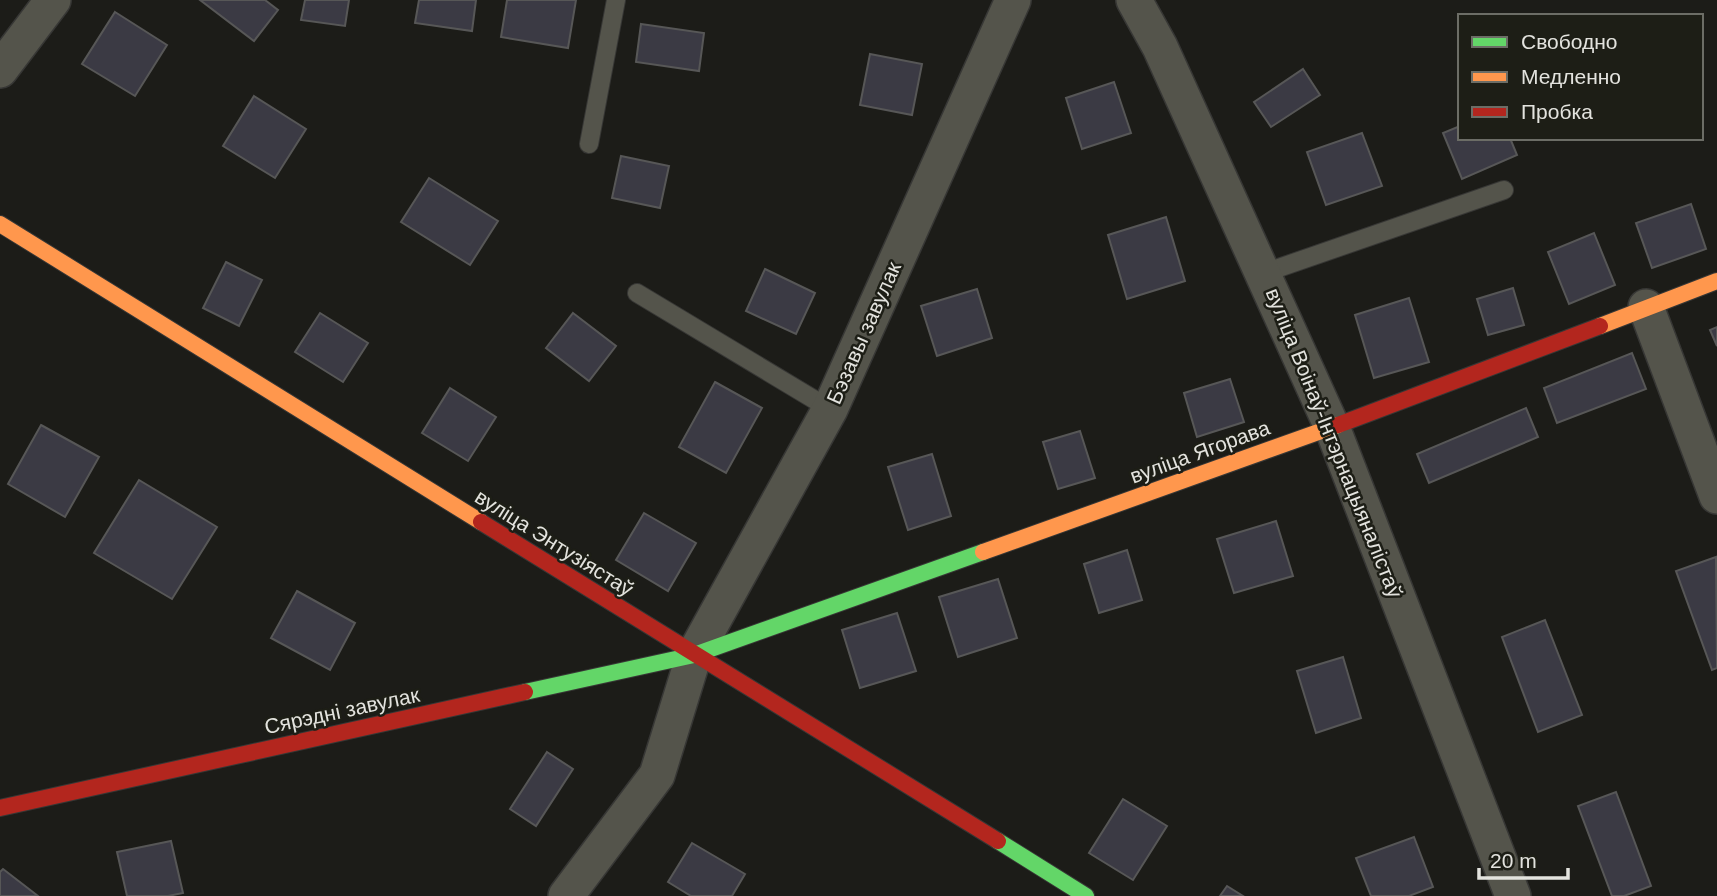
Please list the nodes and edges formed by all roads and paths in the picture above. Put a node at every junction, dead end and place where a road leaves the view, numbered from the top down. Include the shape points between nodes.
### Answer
1 (53, 0) edge
2 (616, 0) edge
3 (1013, 0) edge
4 (1134, 0) edge
5 (0, 70) edge
6 (589, 144) dead end
7 (1504, 190) dead end
8 (0, 224) edge
9 (1264, 273) junction
10 (1717, 281) edge
11 (637, 293) dead end
12 (1646, 307) junction
13 (830, 409) junction
14 (1332, 427) junction
15 (1717, 496) edge
16 (694, 654) junction
17 (0, 808) edge
18 (566, 896) edge
19 (1086, 896) edge
20 (1513, 896) edge

1 - 5 street
2 - 6 lane
3 - 13 street, Бэзавы завулак
4 - 9 street, вуліца Воінаў-Інтэрнацыяналістаў
7 - 9 lane
8 - 16 street, вуліца Энтузіястаў
9 - 14 street, вуліца Воінаў-Інтэрнацыяналістаў
10 - 12 street, вуліца Ягорава
11 - 13 lane
12 - 14 street, вуліца Ягорава
12 - 15 street
13 - 16 street, Бэзавы завулак
14 - 16 street, вуліца Ягорава
14 - 20 street, вуліца Воінаў-Інтэрнацыяналістаў
16 - 17 street, Сярэдні завулак
16 - 18 street, Бэзавы завулак via 657,775
16 - 19 street, вуліца Энтузіястаў

